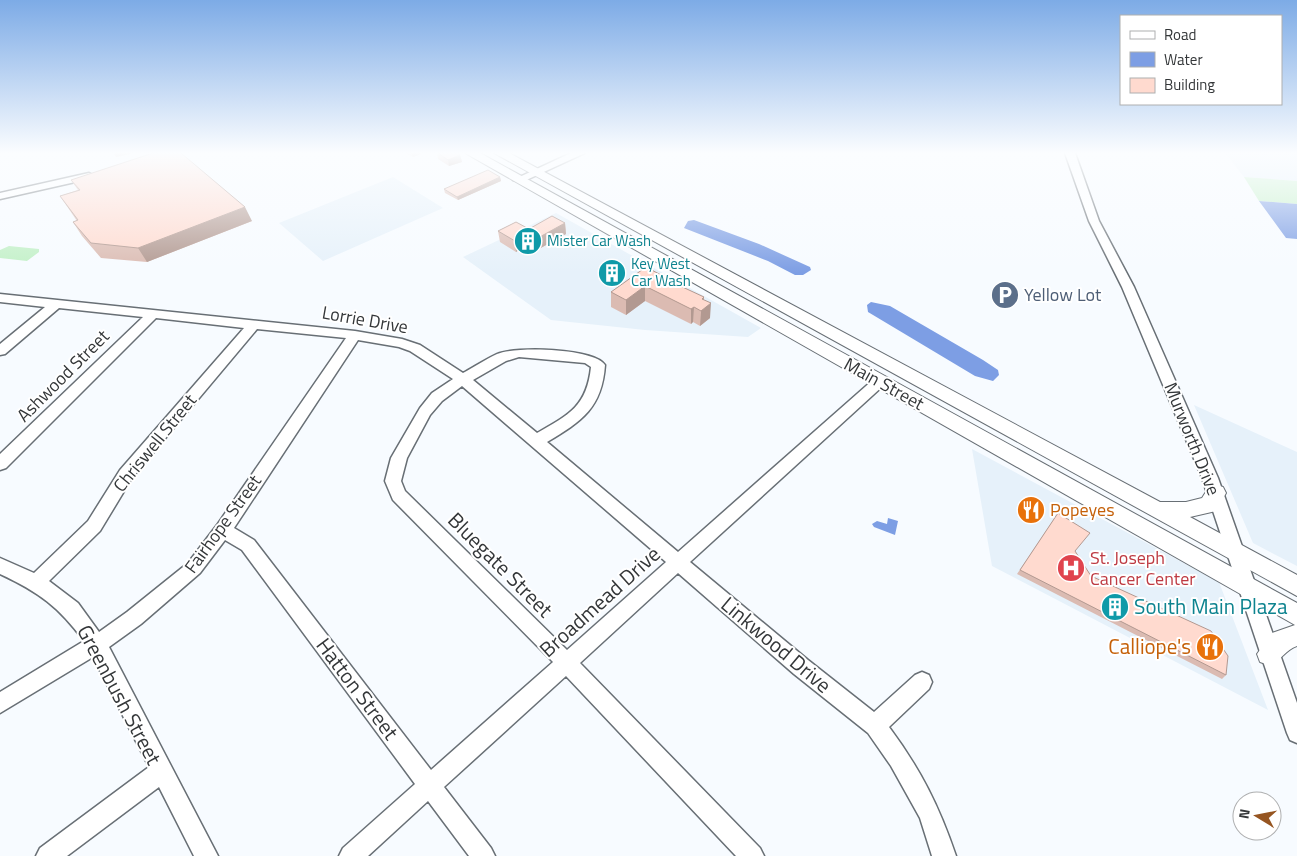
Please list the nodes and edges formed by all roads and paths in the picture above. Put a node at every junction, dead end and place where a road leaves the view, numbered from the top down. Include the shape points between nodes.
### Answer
1 (13, 193) edge
2 (541, 193) edge
3 (575, 193) edge
4 (1084, 193) edge
5 (0, 196) edge
6 (717, 272) junction
7 (701, 282) junction
8 (0, 298) edge
9 (56, 304) junction
10 (153, 314) junction
11 (800, 317) junction
12 (254, 324) junction
13 (784, 329) junction
14 (355, 335) junction
15 (0, 351) edge
16 (896, 369) junction
17 (463, 379) junction
18 (879, 382) junction
19 (536, 441) junction
20 (0, 464) edge
21 (1216, 493) junction
22 (1156, 510) junction
23 (223, 530) junction
24 (1235, 553) junction
25 (679, 563) junction
26 (0, 566) edge
27 (36, 582) junction
28 (1297, 586) edge
29 (1248, 588) junction
30 (1297, 615) edge
31 (1297, 635) edge
32 (97, 644) junction
33 (1269, 654) junction
34 (567, 663) junction
35 (922, 682) dead end
36 (0, 703) edge
37 (875, 726) junction
38 (1297, 733) edge
39 (161, 772) junction
40 (430, 784) junction
41 (48, 856) edge
42 (206, 856) edge
43 (351, 856) edge
44 (483, 856) edge
45 (752, 856) edge
46 (944, 856) edge

1 - 5 street
2 - 7 main road, Main Street
3 - 6 main road, Main Street
4 - 21 street, Murworth Drive via 1132,296
6 - 7 main road
6 - 11 main road, Main Street
7 - 13 main road, Main Street
8 - 9 street, Lorrie Drive
9 - 10 street, Lorrie Drive
9 - 15 street
10 - 12 street, Lorrie Drive
10 - 20 street, Ashwood Street
11 - 13 main road
11 - 16 main road, Main Street
12 - 14 street, Lorrie Drive
12 - 27 street, Chriswell Street via 126,474 94,526
13 - 18 main road, Main Street
14 - 17 street, Lorrie Drive via 415,348
14 - 23 street, Fairhope Street
16 - 18 main road
16 - 22 main road, Main Street
17 - 19 street, Lorrie Drive
17 - 19 street, Bluegate Street via 502,357 519,353 588,359 598,365 589,404 581,415
17 - 34 street, Bluegate Street via 437,397 425,412 399,458 393,480 399,496
18 - 25 street, Broadmead Drive
18 - 29 main road, Main Street
19 - 25 street, Lorrie Drive
21 - 22 main road via 1209,504 1199,508
21 - 24 street, Murworth Drive
22 - 24 main road, Main Street
23 - 32 street, Fairhope Street via 180,581
23 - 40 street, Hatton Street via 248,545
24 - 28 main road, Main Street
24 - 29 street, Murworth Drive
25 - 34 street, Broadmead Drive
25 - 37 street, Linkwood Drive
26 - 27 street, Greenbush Street
27 - 32 street, Greenbush Street via 72,609
29 - 30 main road, Main Street
29 - 33 street, Murworth Drive
31 - 33 main road via 1280,641
32 - 36 street, Fairhope Street
32 - 39 street, Greenbush Street
33 - 38 street, Murworth Drive
34 - 40 street, Broadmead Drive
34 - 45 street, Bluegate Street
35 - 37 street
37 - 46 street, Linkwood Drive via 899,758 930,813
39 - 41 street
39 - 42 street, Greenbush Street
40 - 43 street, Broadmead Drive
40 - 44 street, Hatton Street

